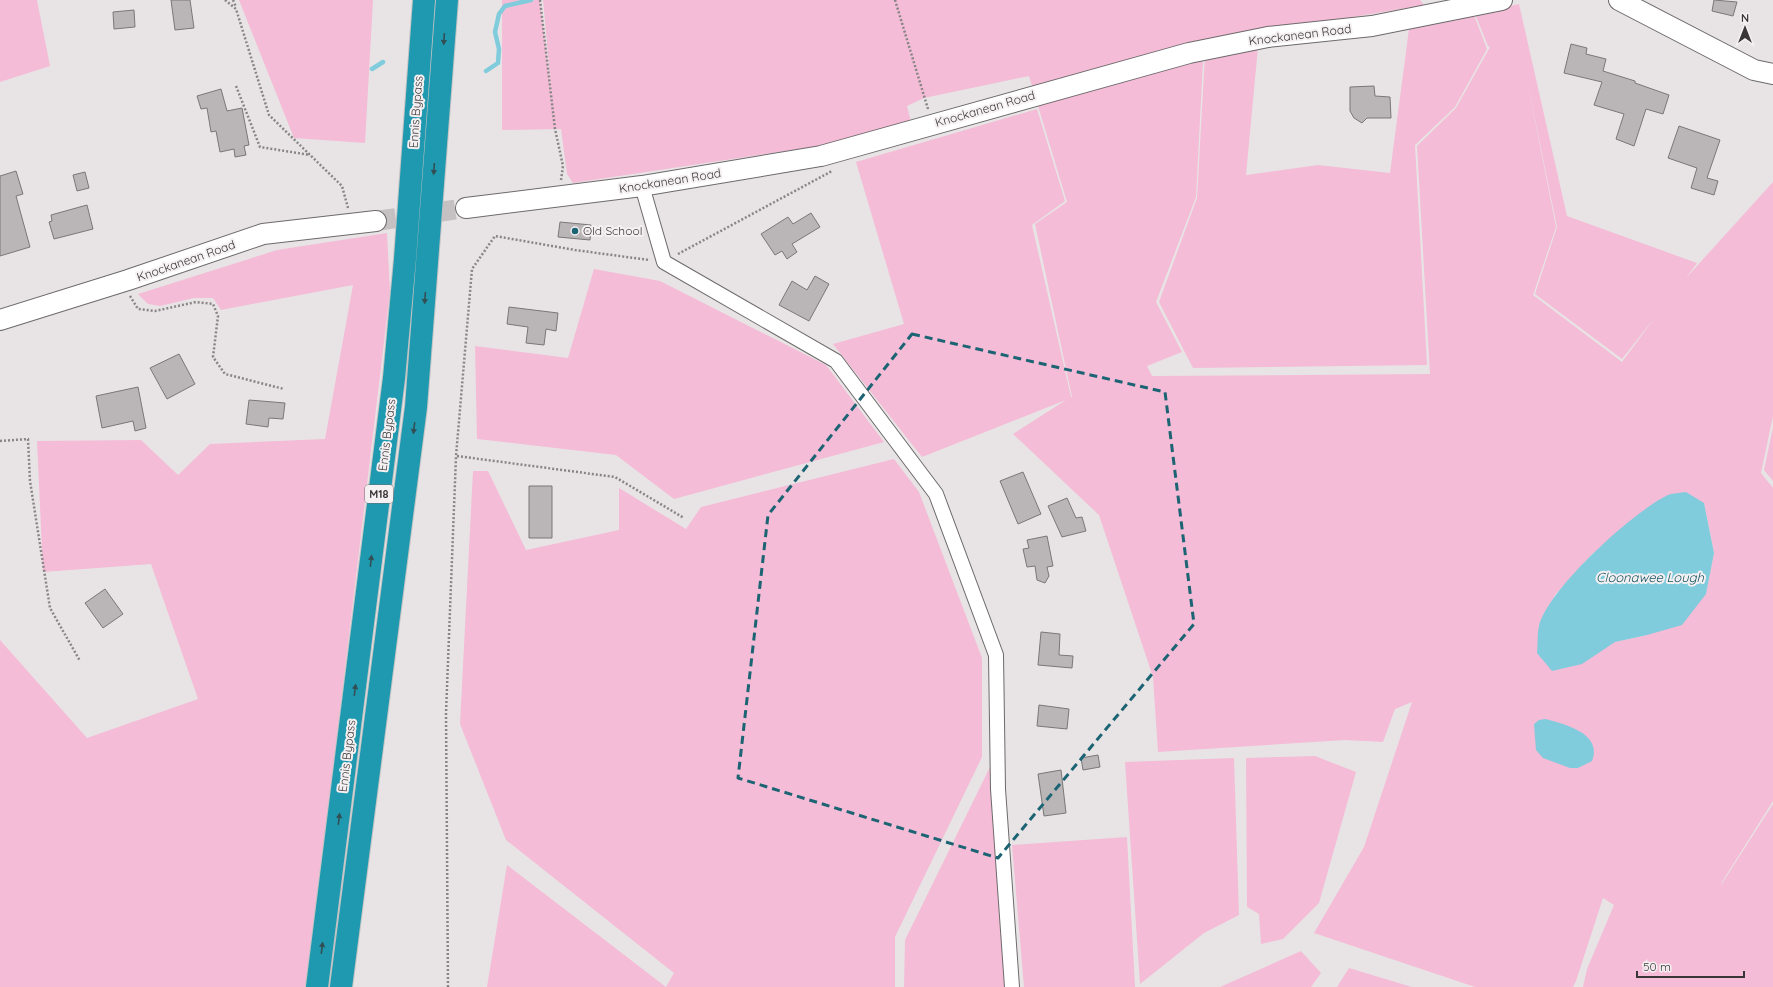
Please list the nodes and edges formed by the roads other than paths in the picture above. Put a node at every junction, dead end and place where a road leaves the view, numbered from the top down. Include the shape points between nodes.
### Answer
1 (424, 0) edge
2 (447, 0) edge
3 (1502, 0) edge
4 (1619, 0) edge
5 (1773, 74) edge
6 (642, 186) junction
7 (466, 208) tunnel mouth
8 (376, 221) tunnel mouth
9 (0, 320) edge
10 (317, 987) edge
11 (341, 987) edge
12 (1012, 987) edge

10 -> 1 highway, Ennis Bypass / M18 via 394,378
2 -> 11 highway, Ennis Bypass / M18 via 416,407
3 - 6 street, Knockanean Road via 1372,26 1268,37 1189,54 821,156
4 - 5 street via 1754,70
6 - 7 street, Knockanean Road
6 - 12 street via 664,262 836,361 936,494 996,655 998,789
8 - 9 street, Knockanean Road via 263,234

